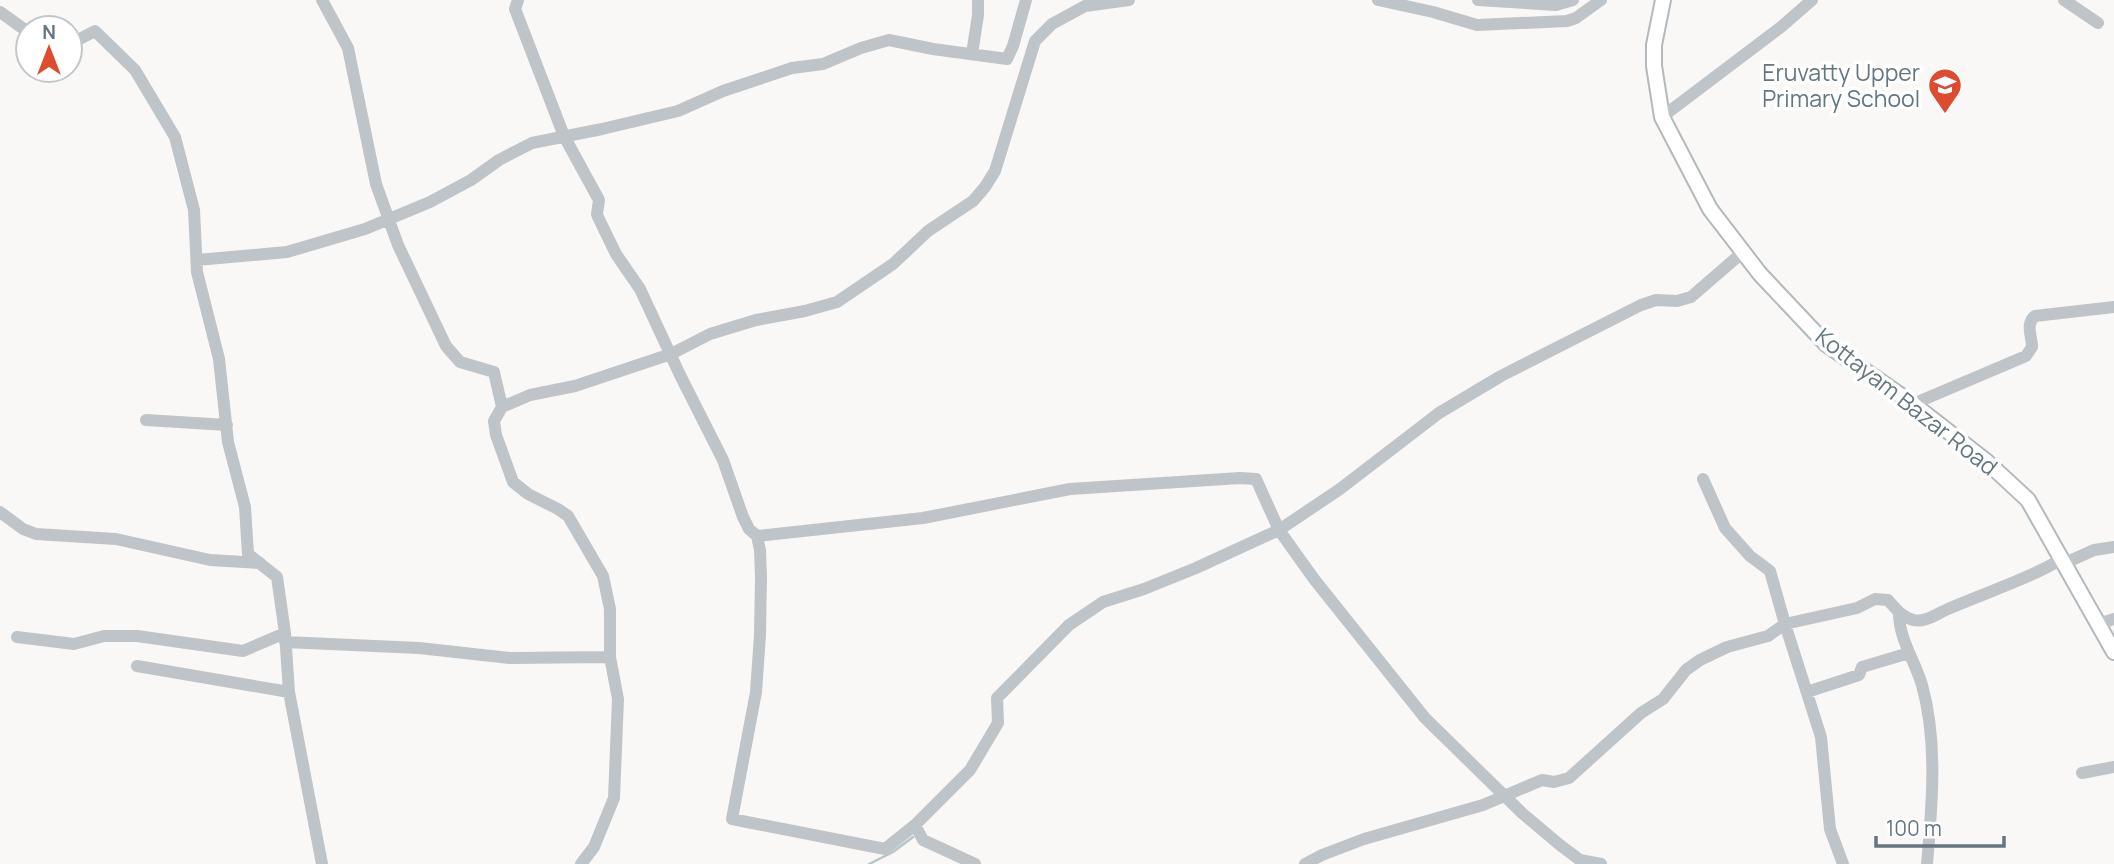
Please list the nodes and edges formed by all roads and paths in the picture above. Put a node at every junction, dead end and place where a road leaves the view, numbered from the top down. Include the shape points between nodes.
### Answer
1 (322, 0) edge
2 (518, 0) edge
3 (978, 0) edge
4 (1026, 0) edge
5 (1129, 0) edge
6 (1378, 0) edge
7 (1478, 0) edge
8 (1573, 0) edge
9 (1601, 0) edge
10 (1663, 0) edge
11 (1812, 0) edge
12 (2064, 0) edge
13 (2098, 23) dead end
14 (84, 37) edge
15 (972, 54) junction
16 (1007, 59) junction
17 (1027, 61) junction
18 (1662, 117) junction
19 (564, 136) junction
20 (388, 221) junction
21 (1743, 252) junction
22 (197, 260) junction
23 (2114, 307) edge
24 (671, 354) junction
25 (1913, 404) junction
26 (502, 407) junction
27 (146, 419) dead end
28 (227, 425) junction
29 (1703, 479) dead end
30 (0, 512) edge
31 (1279, 530) junction
32 (757, 536) junction
33 (2114, 547) edge
34 (2064, 561) junction
35 (260, 564) junction
36 (1899, 613) junction
37 (2114, 618) edge
38 (1785, 624) junction
39 (2098, 624) junction
40 (17, 637) dead end
41 (285, 638) junction
42 (2114, 652) edge
43 (1909, 653) junction
44 (610, 657) junction
45 (137, 666) dead end
46 (289, 692) junction
47 (1807, 692) junction
48 (2114, 766) edge
49 (2082, 773) dead end
50 (1505, 795) junction
51 (915, 825) junction
52 (322, 864) edge
53 (581, 864) edge
54 (975, 864) edge
55 (1304, 864) edge
56 (1601, 864) edge
57 (1843, 864) edge
58 (1927, 864) edge

1 - 20 street via 348,48
2 - 19 street via 515,9
3 - 15 street
4 - 16 street
5 - 17 street via 1085,6 1052,24 1035,41
6 - 9 street via 1477,25 1567,21
7 - 8 street via 1556,5
10 - 18 main road, Kottayam Bazar Road via 1654,45
11 - 18 street
12 - 13 street
14 - 22 street via 95,31 135,70 175,138 194,210
15 - 16 street
15 - 19 street via 889,40 823,64 792,68 723,91 678,111
16 - 17 street
17 - 24 street via 995,171 973,201 837,302 710,334
18 - 21 main road, Kottayam Bazar Road via 1710,209
19 - 20 street via 514,151 471,180
19 - 24 street via 599,200 597,214 616,254 640,289
20 - 22 street via 287,252
20 - 26 street via 446,346 460,362 494,372
21 - 25 main road, Kottayam Bazar Road via 1826,344
21 - 31 street via 1690,297 1642,305 1439,412
22 - 28 street via 219,359
23 - 25 street via 2035,316 2028,326 2032,347 2026,356
24 - 26 street
24 - 32 street via 723,460 743,517
25 - 34 main road, Kottayam Bazar Road via 1994,467 2028,500
26 - 44 street via 494,421 496,435 513,482 568,516 603,576 610,609
27 - 28 street
28 - 35 street via 245,506 248,554
29 - 38 street via 1726,528 1770,571
30 - 35 street via 36,534 116,539 210,560
31 - 32 street via 1256,479 1240,478 1070,489 923,518
31 - 50 street via 1426,718
31 - 51 street via 1144,589 1103,601 1069,625 997,698 998,723 970,770
32 - 51 street via 761,577 757,680 733,819 885,849
33 - 34 street
34 - 36 street via 1929,618 1914,621
34 - 39 main road, Kottayam Bazar Road
35 - 41 street via 277,577
36 - 38 street via 1888,600 1875,599 1857,608
36 - 43 street
37 - 39 street
38 - 47 street
38 - 50 street via 1768,636 1700,660 1663,699 1569,778 1542,780
39 - 42 main road, Kottayam Bazar Road
40 - 41 street via 74,644 104,635 137,636 243,651
41 - 44 street via 510,658
41 - 46 street
43 - 47 street via 1862,667 1859,675
43 - 58 street via 1922,684 1931,747
44 - 53 street via 618,699 614,798 594,847
45 - 46 street
46 - 52 street
47 - 57 street via 1821,737 1830,829
48 - 49 street
50 - 55 street via 1364,839
50 - 56 street via 1580,860
51 - 54 street via 923,840

